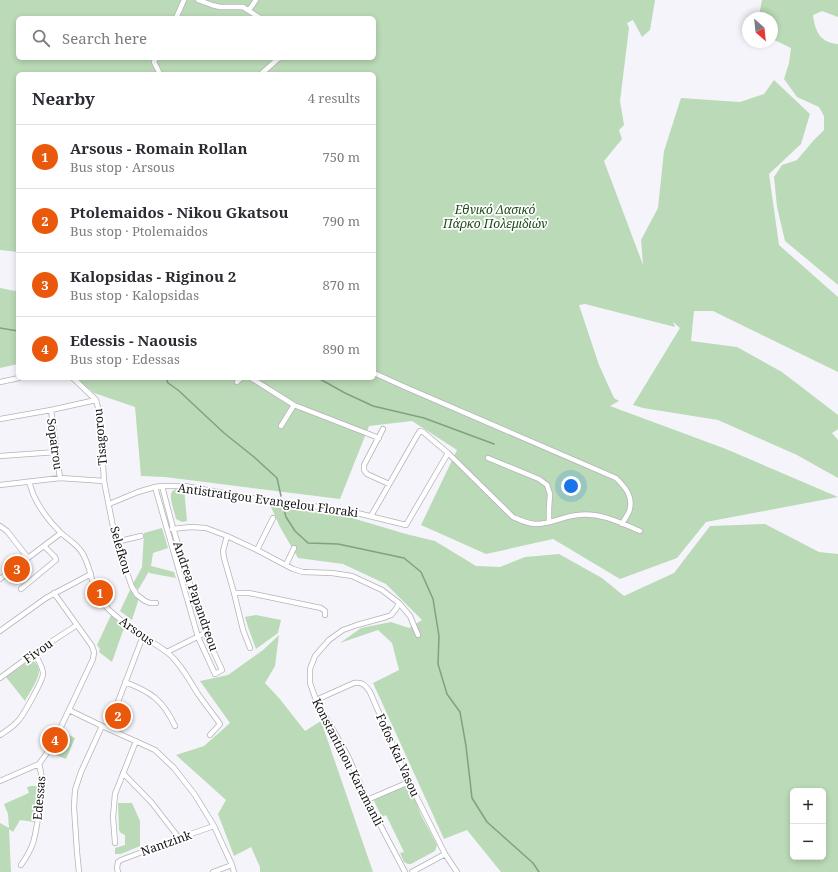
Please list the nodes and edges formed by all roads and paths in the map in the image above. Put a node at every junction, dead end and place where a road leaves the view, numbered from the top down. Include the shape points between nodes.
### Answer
1 (184, 0) edge
2 (198, 0) edge
3 (256, 0) edge
4 (249, 10) junction
5 (177, 16) edge
6 (257, 16) edge
7 (155, 60) edge
8 (277, 60) edge
9 (159, 72) edge
10 (263, 72) edge
11 (376, 374) edge
12 (16, 379) edge
13 (75, 380) edge
14 (254, 380) edge
15 (0, 382) edge
16 (96, 400) junction
17 (294, 405) junction
18 (51, 410) junction
19 (0, 419) edge
20 (281, 426) dead end
21 (382, 429) dead end
22 (379, 438) junction
23 (57, 452) junction
24 (448, 453) junction
25 (0, 456) edge
26 (488, 458) dead end
27 (60, 478) junction
28 (29, 482) junction
29 (104, 482) junction
30 (389, 484) junction
31 (0, 485) edge
32 (162, 486) junction
33 (155, 487) junction
34 (109, 504) junction
35 (371, 516) junction
36 (273, 518) dead end
37 (549, 522) junction
38 (622, 524) junction
39 (0, 526) edge
40 (173, 528) junction
41 (167, 530) junction
42 (640, 531) dead end
43 (61, 533) junction
44 (141, 536) dead end
45 (227, 536) junction
46 (116, 542) junction
47 (44, 546) junction
48 (294, 548) dead end
49 (257, 550) junction
50 (28, 558) junction
51 (286, 565) junction
52 (91, 574) junction
53 (0, 579) edge
54 (21, 589) dead end
55 (54, 593) junction
56 (234, 593) junction
57 (156, 602) dead end
58 (399, 603) junction
59 (325, 615) dead end
60 (77, 625) junction
61 (0, 631) edge
62 (205, 632) junction
63 (418, 635) dead end
64 (143, 636) junction
65 (198, 637) junction
66 (250, 648) dead end
67 (167, 652) junction
68 (34, 654) junction
69 (0, 678) edge
70 (125, 682) junction
71 (316, 700) junction
72 (69, 710) junction
73 (102, 726) junction
74 (175, 726) dead end
75 (108, 728) junction
76 (0, 735) edge
77 (210, 735) dead end
78 (136, 741) junction
79 (39, 764) junction
80 (123, 773) junction
81 (0, 781) edge
82 (409, 782) junction
83 (367, 800) junction
84 (214, 826) junction
85 (179, 838) junction
86 (115, 843) dead end
87 (446, 854) junction
88 (21, 865) dead end
89 (232, 865) junction
90 (79, 872) edge
91 (118, 872) edge
92 (213, 872) edge
93 (234, 872) edge
94 (405, 872) edge
95 (412, 872) edge
96 (457, 872) edge

1 - 5 street
2 - 4 street via 220,7 243,7
3 - 4 street
4 - 6 street
7 - 9 street
8 - 10 street
11 - 38 street via 616,478 626,488 630,499 629,511
12 - 15 street
13 - 16 street, Tisagorou
14 - 17 street
16 - 18 street
16 - 29 street, Tisagorou via 100,414
17 - 20 street
17 - 22 street
18 - 19 street
18 - 23 street, Sopatrou
21 - 22 street
22 - 30 street via 364,465 364,470
23 - 25 street
23 - 27 street, Sopatrou
24 - 30 street via 420,431
24 - 35 street, Antistratigou Evangelou Floraki via 406,525
24 - 37 street via 513,517 536,524
26 - 37 street via 539,479 547,485 550,494
27 - 28 street
27 - 29 street
28 - 31 street
28 - 43 street, Arsous via 38,503
29 - 34 street, Selefkou
30 - 35 street
32 - 33 street, Antistratigou Evangelou Floraki
32 - 35 street, Antistratigou Evangelou Floraki via 186,486
32 - 40 street, Andrea Papandreou
33 - 34 street, Antistratigou Evangelou Floraki
33 - 41 street, Andrea Papandreou
34 - 46 street, Selefkou
36 - 49 street
37 - 38 street via 578,515 596,515
38 - 42 street
39 - 50 street
40 - 41 street
40 - 45 street via 206,528
40 - 62 street, Andrea Papandreou
41 - 65 street, Andrea Papandreou
43 - 47 street
43 - 52 street, Arsous via 82,552
44 - 46 street
45 - 49 street
45 - 56 street via 223,552
46 - 57 street, Selefkou via 137,595 150,603
47 - 50 street
47 - 54 street via 56,560
48 - 51 street
49 - 51 street
50 - 53 street
51 - 58 street via 304,572 352,576 382,590
52 - 55 street
52 - 64 street, Arsous via 95,593 108,609
55 - 60 street
55 - 61 street
56 - 59 street via 249,593 321,608
56 - 66 street
58 - 63 street via 410,616
58 - 71 street, Konstantinou Karamanli via 391,615 343,630 329,640 315,656 310,669 310,683
60 - 68 street, Fivou
60 - 72 street, Edessas via 94,652
62 - 65 street
62 - 65 street, Andrea Papandreou via 222,670 214,674
64 - 67 street, Arsous
64 - 70 street
65 - 67 street
67 - 77 street, Arsous via 177,661 220,724
68 - 69 street, Fivou
68 - 76 street via 42,666 42,678 18,721
70 - 74 street via 141,688 159,700
70 - 75 street
71 - 82 street, Fofos Kai Vasou via 354,683 360,682 365,686 370,692
71 - 83 street, Konstantinou Karamanli via 348,756
72 - 73 street
72 - 79 street, Edessas via 52,746
73 - 75 street
73 - 90 street via 75,790
75 - 78 street
78 - 80 street
78 - 84 street via 155,750 174,768
79 - 81 street
79 - 88 street, Edessas via 42,772 42,789 37,828 29,853
80 - 85 street via 152,803
80 - 86 street via 115,794
82 - 83 street
82 - 87 street, Fofos Kai Vasou
83 - 94 street, Konstantinou Karamanli
84 - 85 street, Nantzink
84 - 89 street
85 - 91 street, Nantzink via 121,860 118,862
87 - 95 street
87 - 96 street, Fofos Kai Vasou
89 - 92 street
89 - 93 street

